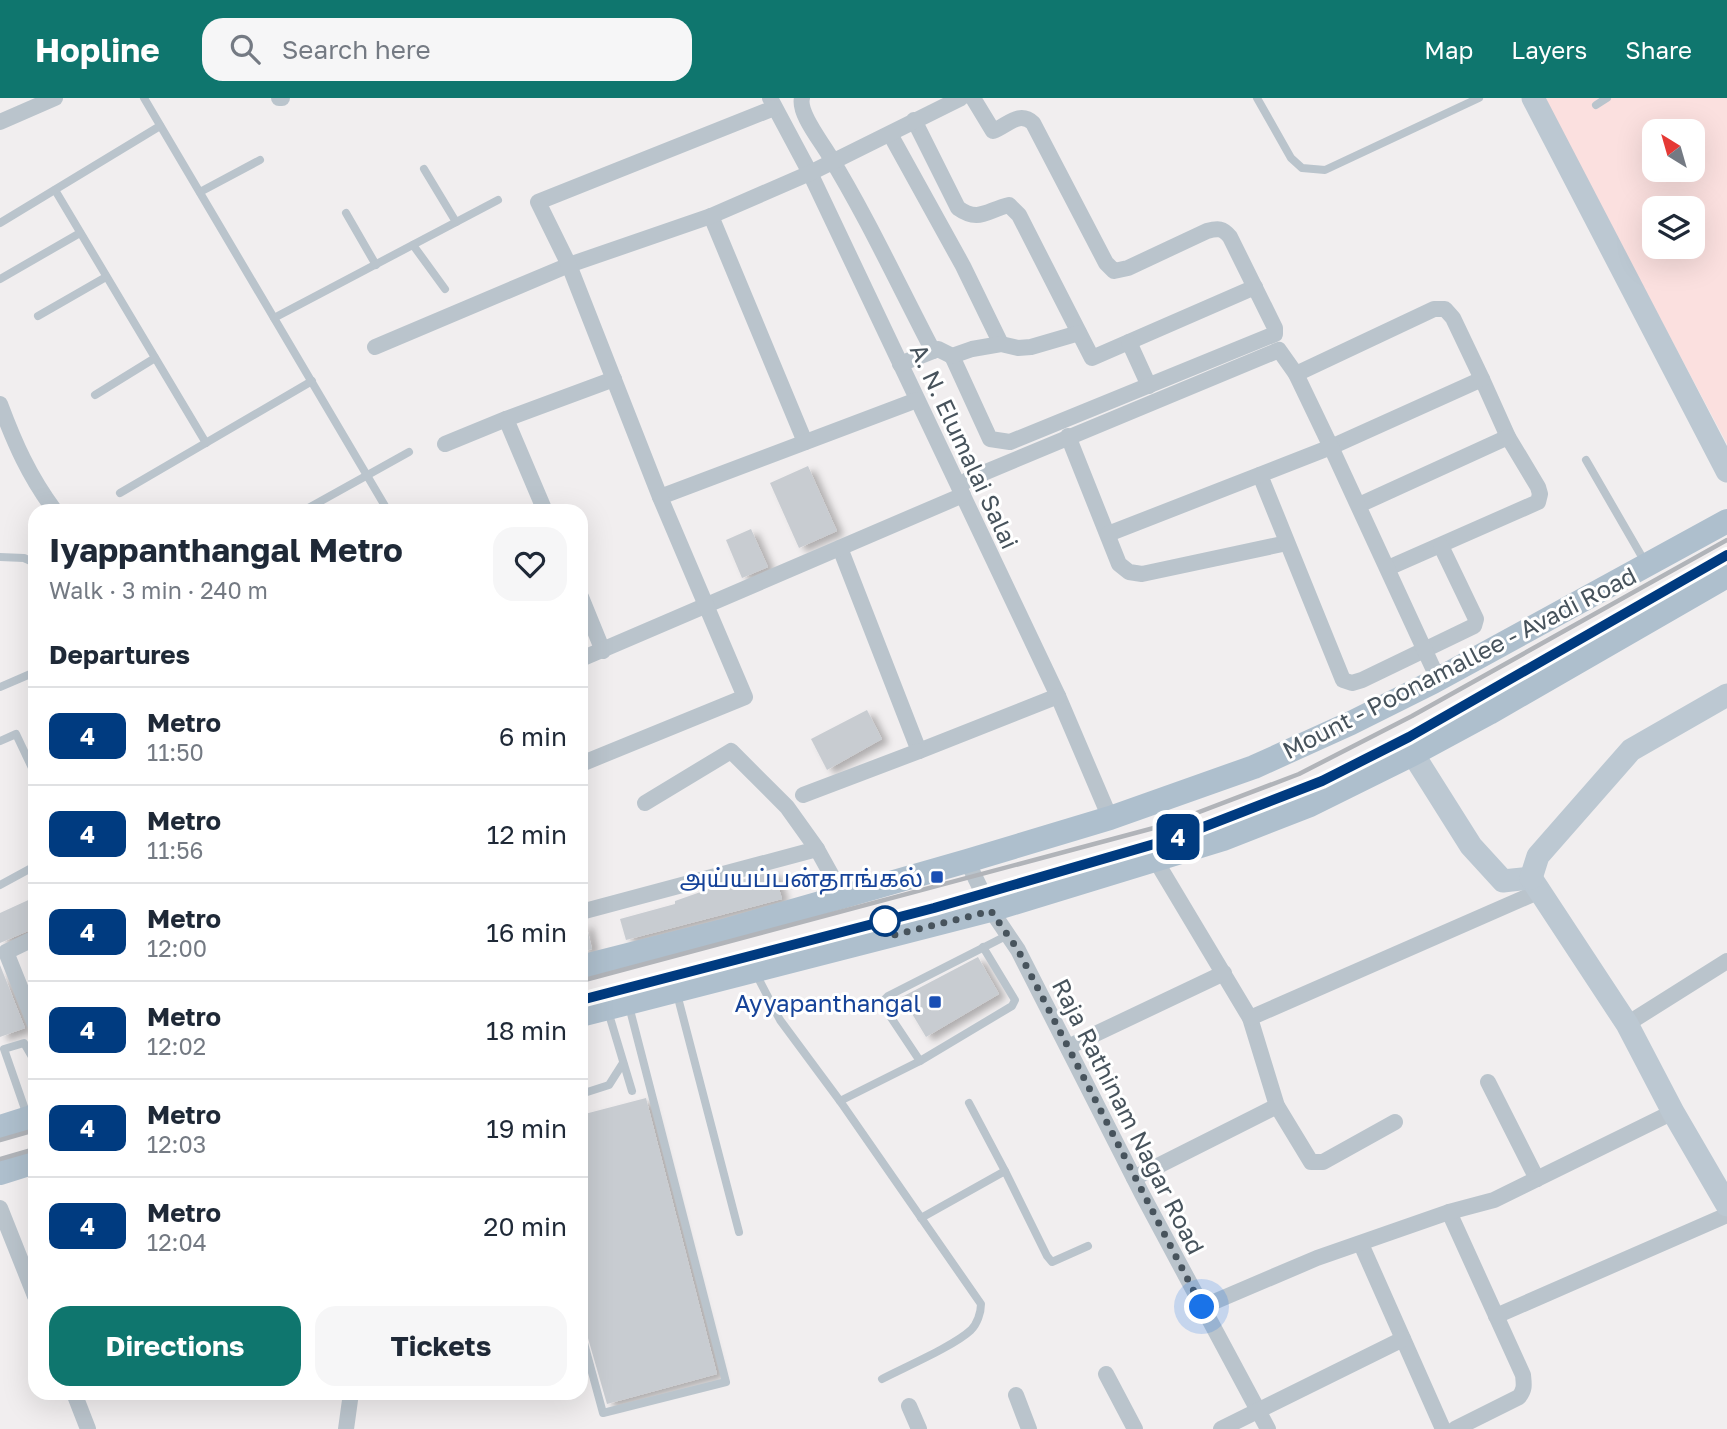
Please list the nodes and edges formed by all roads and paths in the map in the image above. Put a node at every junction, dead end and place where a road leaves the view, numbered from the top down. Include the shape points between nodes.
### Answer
1 (55, 98) edge
2 (144, 98) edge
3 (802, 98) edge
4 (961, 98) edge
5 (973, 98) edge
6 (1258, 98) edge
7 (1479, 98) edge
8 (1533, 98) edge
9 (1607, 98) edge
10 (772, 103) edge
11 (1596, 104) dead end
12 (914, 120) junction
13 (0, 122) edge
14 (160, 126) junction
15 (890, 134) junction
16 (260, 160) dead end
17 (833, 161) junction
18 (425, 169) dead end
19 (810, 173) junction
20 (55, 190) junction
21 (200, 192) junction
22 (498, 200) dead end
23 (346, 213) dead end
24 (711, 216) junction
25 (457, 222) junction
26 (0, 223) edge
27 (80, 233) junction
28 (413, 245) junction
29 (376, 265) junction
30 (569, 265) junction
31 (106, 277) junction
32 (0, 279) edge
33 (1255, 287) junction
34 (444, 289) dead end
35 (38, 316) dead end
36 (274, 318) junction
37 (1079, 333) junction
38 (1129, 342) junction
39 (1001, 344) junction
40 (375, 347) dead end
41 (933, 351) junction
42 (952, 356) junction
43 (155, 358) junction
44 (900, 364) junction
45 (1296, 374) junction
46 (614, 379) junction
47 (1482, 379) junction
48 (312, 381) junction
49 (1149, 386) junction
50 (95, 394) dead end
51 (917, 400) junction
52 (0, 404) edge
53 (506, 419) junction
54 (1068, 436) junction
55 (1508, 437) junction
56 (805, 442) junction
57 (206, 443) junction
58 (446, 444) dead end
59 (1331, 447) junction
60 (409, 452) dead end
61 (1586, 460) dead end
62 (1727, 471) edge
63 (367, 475) junction
64 (1260, 475) junction
65 (961, 490) junction
66 (120, 493) dead end
67 (660, 497) junction
68 (50, 504) edge
69 (315, 504) edge
70 (384, 504) edge
71 (542, 504) edge
72 (1359, 505) junction
73 (1727, 521) edge
74 (1108, 534) junction
75 (1287, 544) junction
76 (1441, 546) junction
77 (840, 548) junction
78 (0, 557) edge
79 (28, 560) edge
80 (1647, 565) junction
81 (1388, 568) junction
82 (1727, 576) edge
83 (707, 606) junction
84 (588, 614) edge
85 (1426, 650) junction
86 (603, 651) junction
87 (588, 656) edge
88 (28, 675) edge
89 (1438, 679) junction
90 (0, 687) edge
91 (1727, 695) edge
92 (1058, 696) junction
93 (0, 741) edge
94 (919, 751) junction
95 (1413, 754) junction
96 (28, 759) edge
97 (588, 761) edge
98 (803, 795) dead end
99 (645, 803) dead end
100 (1110, 818) junction
101 (817, 849) junction
102 (967, 861) junction
103 (1156, 861) junction
104 (28, 870) edge
105 (1536, 884) junction
106 (0, 885) edge
107 (843, 896) junction
108 (588, 910) edge
109 (991, 911) junction
110 (1008, 935) junction
111 (28, 941) edge
112 (983, 947) junction
113 (1727, 961) edge
114 (588, 965) edge
115 (754, 971) junction
116 (1224, 973) junction
117 (676, 991) junction
118 (618, 1006) junction
119 (28, 1007) edge
120 (588, 1013) edge
121 (1251, 1018) junction
122 (1627, 1024) junction
123 (1068, 1047) junction
124 (28, 1050) edge
125 (920, 1061) junction
126 (623, 1063) junction
127 (1488, 1082) dead end
128 (632, 1091) dead end
129 (588, 1092) edge
130 (841, 1101) junction
131 (969, 1103) dead end
132 (1277, 1106) junction
133 (28, 1107) edge
134 (1673, 1112) junction
135 (28, 1118) edge
136 (1395, 1122) dead end
137 (0, 1127) edge
138 (28, 1164) edge
139 (1005, 1171) junction
140 (0, 1173) edge
141 (1134, 1178) junction
142 (1537, 1179) junction
143 (1727, 1205) edge
144 (0, 1208) edge
145 (1450, 1212) junction
146 (1727, 1215) edge
147 (921, 1218) junction
148 (738, 1232) dead end
149 (1361, 1244) junction
150 (1088, 1246) dead end
151 (28, 1278) edge
152 (1202, 1307) junction
153 (1496, 1315) junction
154 (1403, 1339) junction
155 (588, 1358) edge
156 (1106, 1374) dead end
157 (882, 1379) dead end
158 (1016, 1395) dead end
159 (77, 1400) edge
160 (350, 1400) edge
161 (909, 1406) dead end
162 (1258, 1412) junction
163 (88, 1429) edge
164 (346, 1429) edge
165 (919, 1429) edge
166 (1030, 1429) edge
167 (1135, 1429) edge
168 (1221, 1429) edge
169 (1268, 1429) edge
170 (1443, 1429) edge
171 (1455, 1429) edge

1 - 13 street
2 - 14 lane
3 - 17 street via 803,112
4 - 12 street
5 - 33 street via 993,131 1018,117 1033,123 1109,267 1120,271 1219,228 1230,237
6 - 7 lane via 1291,158 1302,168 1325,170
8 - 62 street
9 - 11 lane
10 - 19 street, A. N. Elumalai Salai
10 - 30 street via 538,202
12 - 15 street
12 - 37 street via 958,208 972,216 1009,205 1014,209
14 - 20 lane
14 - 21 lane
15 - 17 street
15 - 39 street
16 - 21 lane
17 - 19 street
17 - 41 street
18 - 25 lane
19 - 24 street
19 - 44 street, A. N. Elumalai Salai
20 - 26 lane
20 - 27 lane
21 - 36 lane
22 - 25 lane
23 - 29 lane
24 - 30 street
24 - 56 street
25 - 28 lane
27 - 31 lane
27 - 32 lane
28 - 29 lane
28 - 34 lane
29 - 36 lane
30 - 40 street
30 - 46 street
31 - 35 lane
31 - 43 lane
33 - 38 street
33 - 49 street via 1275,334
36 - 48 lane
37 - 38 street via 1092,358
37 - 39 street via 1031,347
38 - 49 street
39 - 42 street
41 - 42 street
41 - 44 street
42 - 49 street via 990,439 1004,443
43 - 50 lane
43 - 57 lane
44 - 51 street, A. N. Elumalai Salai
45 - 47 street via 1434,309 1445,309
45 - 54 street via 1279,350
45 - 59 street
46 - 53 street
46 - 67 street
47 - 55 street
47 - 59 street
48 - 57 lane
48 - 63 lane
51 - 56 street
51 - 65 street, A. N. Elumalai Salai
52 - 68 street via 23,462
53 - 58 street
53 - 71 street
54 - 65 street via 969,479
54 - 74 street
55 - 72 street
55 - 76 street via 1538,487 1538,502
56 - 67 street
57 - 66 lane
59 - 64 street
59 - 72 street
60 - 63 lane
61 - 80 lane
63 - 69 lane
63 - 70 lane
64 - 74 street
64 - 75 street
65 - 77 street
65 - 92 street, A. N. Elumalai Salai
67 - 83 street
72 - 81 street
73 - 80 main road, Mount - Poonamallee - Avadi Road
74 - 75 street via 1119,564 1142,574
75 - 85 street via 1343,680 1362,680
76 - 81 street
76 - 85 street via 1476,620 1474,626
77 - 83 street
77 - 94 street
78 - 79 lane
80 - 89 main road, Mount - Poonamallee - Avadi Road
81 - 85 street
82 - 95 main road, Mount - Poonamallee - Avadi Road
83 - 86 street
83 - 97 street via 745,697
84 - 86 street
85 - 89 street
86 - 87 street
88 - 90 lane
89 - 100 main road, Mount - Poonamallee - Avadi Road via 1254,767
91 - 105 street via 1631,750 1538,856
92 - 94 street
92 - 100 street, A. N. Elumalai Salai
93 - 96 lane via 16,734
94 - 98 street
95 - 103 main road, Mount - Poonamallee - Avadi Road via 1310,805
95 - 105 street via 1471,846 1503,881
99 - 101 street via 731,751 787,807
100 - 102 main road, Mount - Poonamallee - Avadi Road
101 - 107 street
101 - 108 street
102 - 107 main road, Mount - Poonamallee - Avadi Road
102 - 109 street, Raja Rathinam Nagar Road
103 - 109 main road, Mount - Poonamallee - Avadi Road
103 - 116 street
104 - 106 lane
105 - 121 street
105 - 122 street
107 - 114 main road, Mount - Poonamallee - Avadi Road
109 - 110 street, Raja Rathinam Nagar Road
109 - 115 main road, Mount - Poonamallee - Avadi Road
110 - 112 lane
110 - 123 street, Raja Rathinam Nagar Road
111 - 119 street via 6,952
112 - 125 lane via 1015,1000 1012,1006
112 - 125 lane via 883,1001
113 - 122 street
115 - 117 main road, Mount - Poonamallee - Avadi Road
115 - 130 lane via 780,1020
116 - 121 street
116 - 123 street
117 - 118 main road, Mount - Poonamallee - Avadi Road
117 - 148 lane
118 - 120 main road, Mount - Poonamallee - Avadi Road
118 - 126 lane
118 - 155 lane via 726,1382 603,1413
121 - 132 street
122 - 134 street
123 - 141 street, Raja Rathinam Nagar Road
124 - 133 lane via 24,1043 4,1049
125 - 130 lane
126 - 128 lane
126 - 129 lane via 609,1085
127 - 142 street
130 - 147 lane
131 - 139 lane
132 - 136 street via 1315,1164
132 - 141 street
134 - 142 street
134 - 143 street
135 - 137 main road
138 - 140 main road
139 - 147 lane
139 - 150 lane via 1052,1262
141 - 152 street, Raja Rathinam Nagar Road
142 - 145 street via 1494,1200
144 - 151 street
145 - 149 street
145 - 153 street
146 - 153 street
147 - 157 lane via 976,1296 981,1311 972,1329
149 - 152 street
149 - 154 street
152 - 162 street, Raja Rathinam Nagar Road
153 - 171 street via 1523,1375 1524,1391
154 - 162 street
154 - 170 street
156 - 167 street
158 - 166 street
159 - 163 street
160 - 164 street
161 - 165 street
162 - 168 street
162 - 169 street, Raja Rathinam Nagar Road

